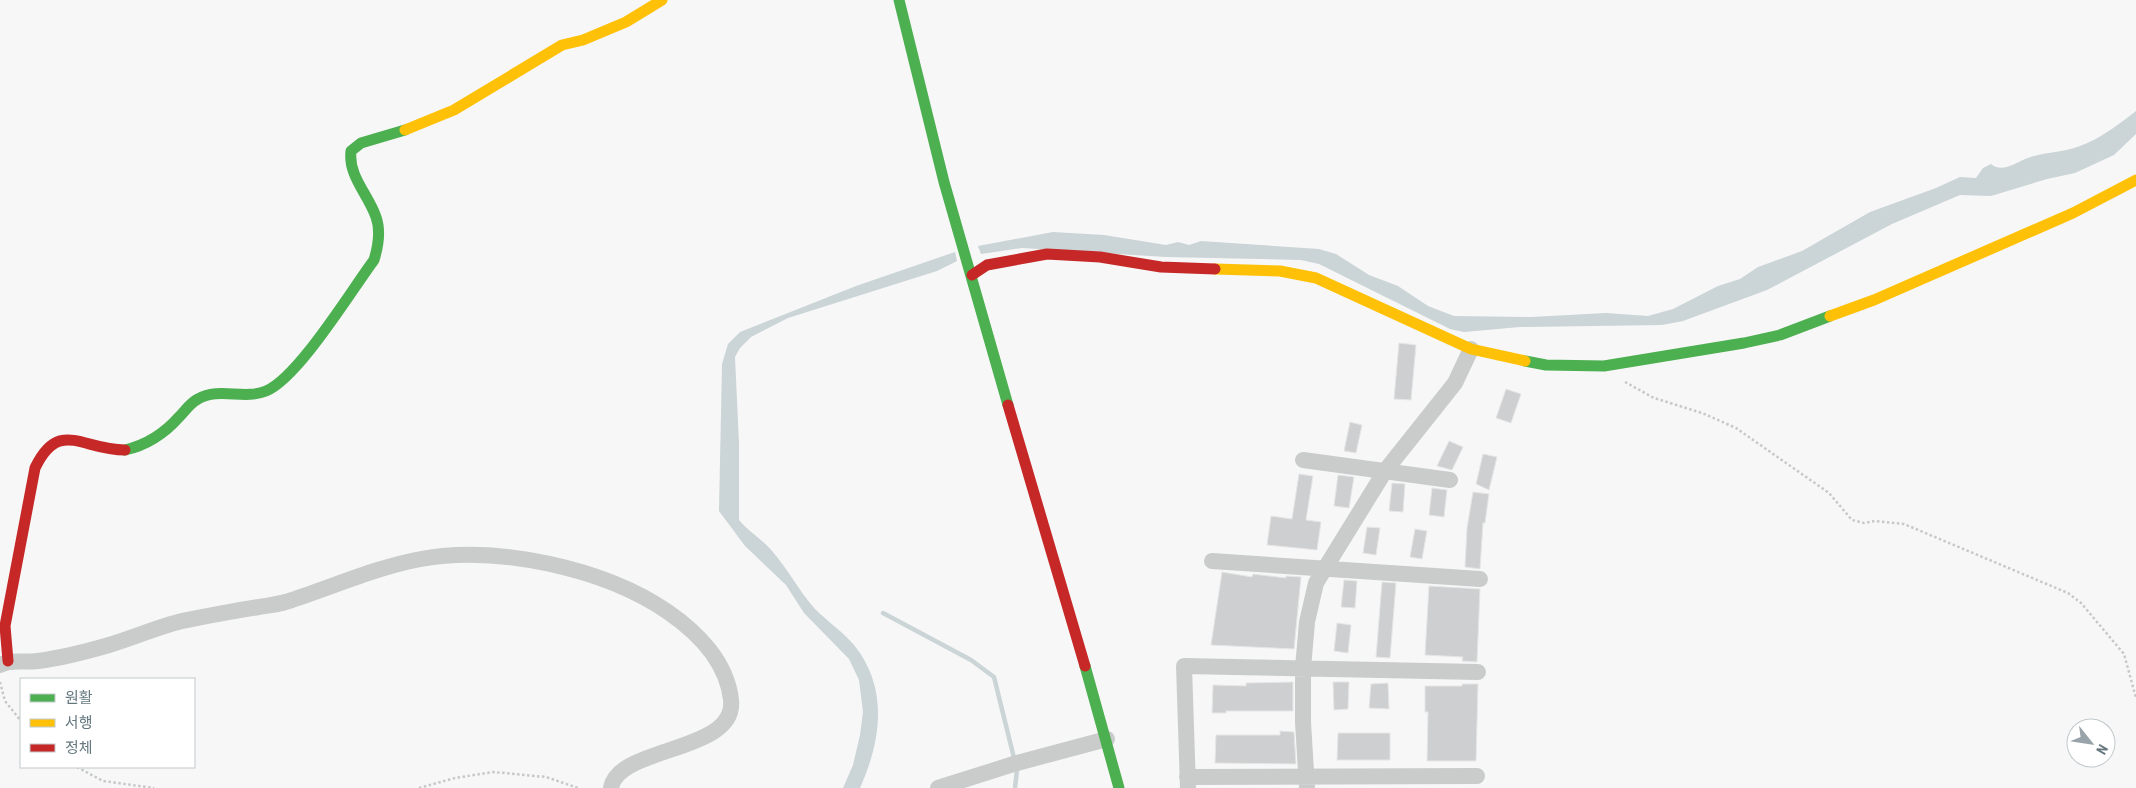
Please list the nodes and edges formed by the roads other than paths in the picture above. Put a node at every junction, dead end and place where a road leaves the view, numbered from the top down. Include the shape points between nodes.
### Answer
1 (662, 0) edge
2 (899, 0) edge
3 (2136, 180) edge
4 (971, 270) junction
5 (1471, 349) junction
6 (1302, 460) dead end
7 (1385, 471) junction
8 (1450, 480) dead end
9 (1212, 561) dead end
10 (1323, 569) junction
11 (1480, 579) dead end
12 (2, 623) edge
13 (4, 663) edge
14 (1303, 668) junction
15 (1478, 672) dead end
16 (1107, 739) junction
17 (1477, 776) dead end
18 (1187, 782) edge
19 (1307, 782) edge
20 (611, 788) edge
21 (938, 788) edge
22 (1119, 788) edge

1 - 12 street via 626,22 562,45 454,110 416,127 361,143 351,151 352,170 377,218 379,231 374,260 294,370 278,384 260,393 202,397 192,403 161,436 138,446 109,450 70,439 58,439 48,444 41,451 35,468
2 - 4 street via 937,156
3 - 5 street via 2073,213 1874,300 1780,335 1604,366 1546,365
4 - 5 street via 1047,254 1100,257 1161,267 1290,273 1336,286
4 - 16 street via 1032,496
5 - 7 street via 1455,383
6 - 7 street
7 - 8 street
7 - 10 street
9 - 10 street
10 - 11 street
10 - 14 street via 1316,583 1307,622
12 - 13 street
13 - 20 street via 36,662 82,653 181,622 290,601 338,582 418,559 475,555 557,565 615,583 671,614 689,627 709,649 729,689 732,702 729,715 720,727 697,740 626,768 613,779
14 - 15 street
14 - 18 street via 1184,666
14 - 19 street
16 - 21 street
16 - 22 street
17 - 19 street
18 - 19 street

